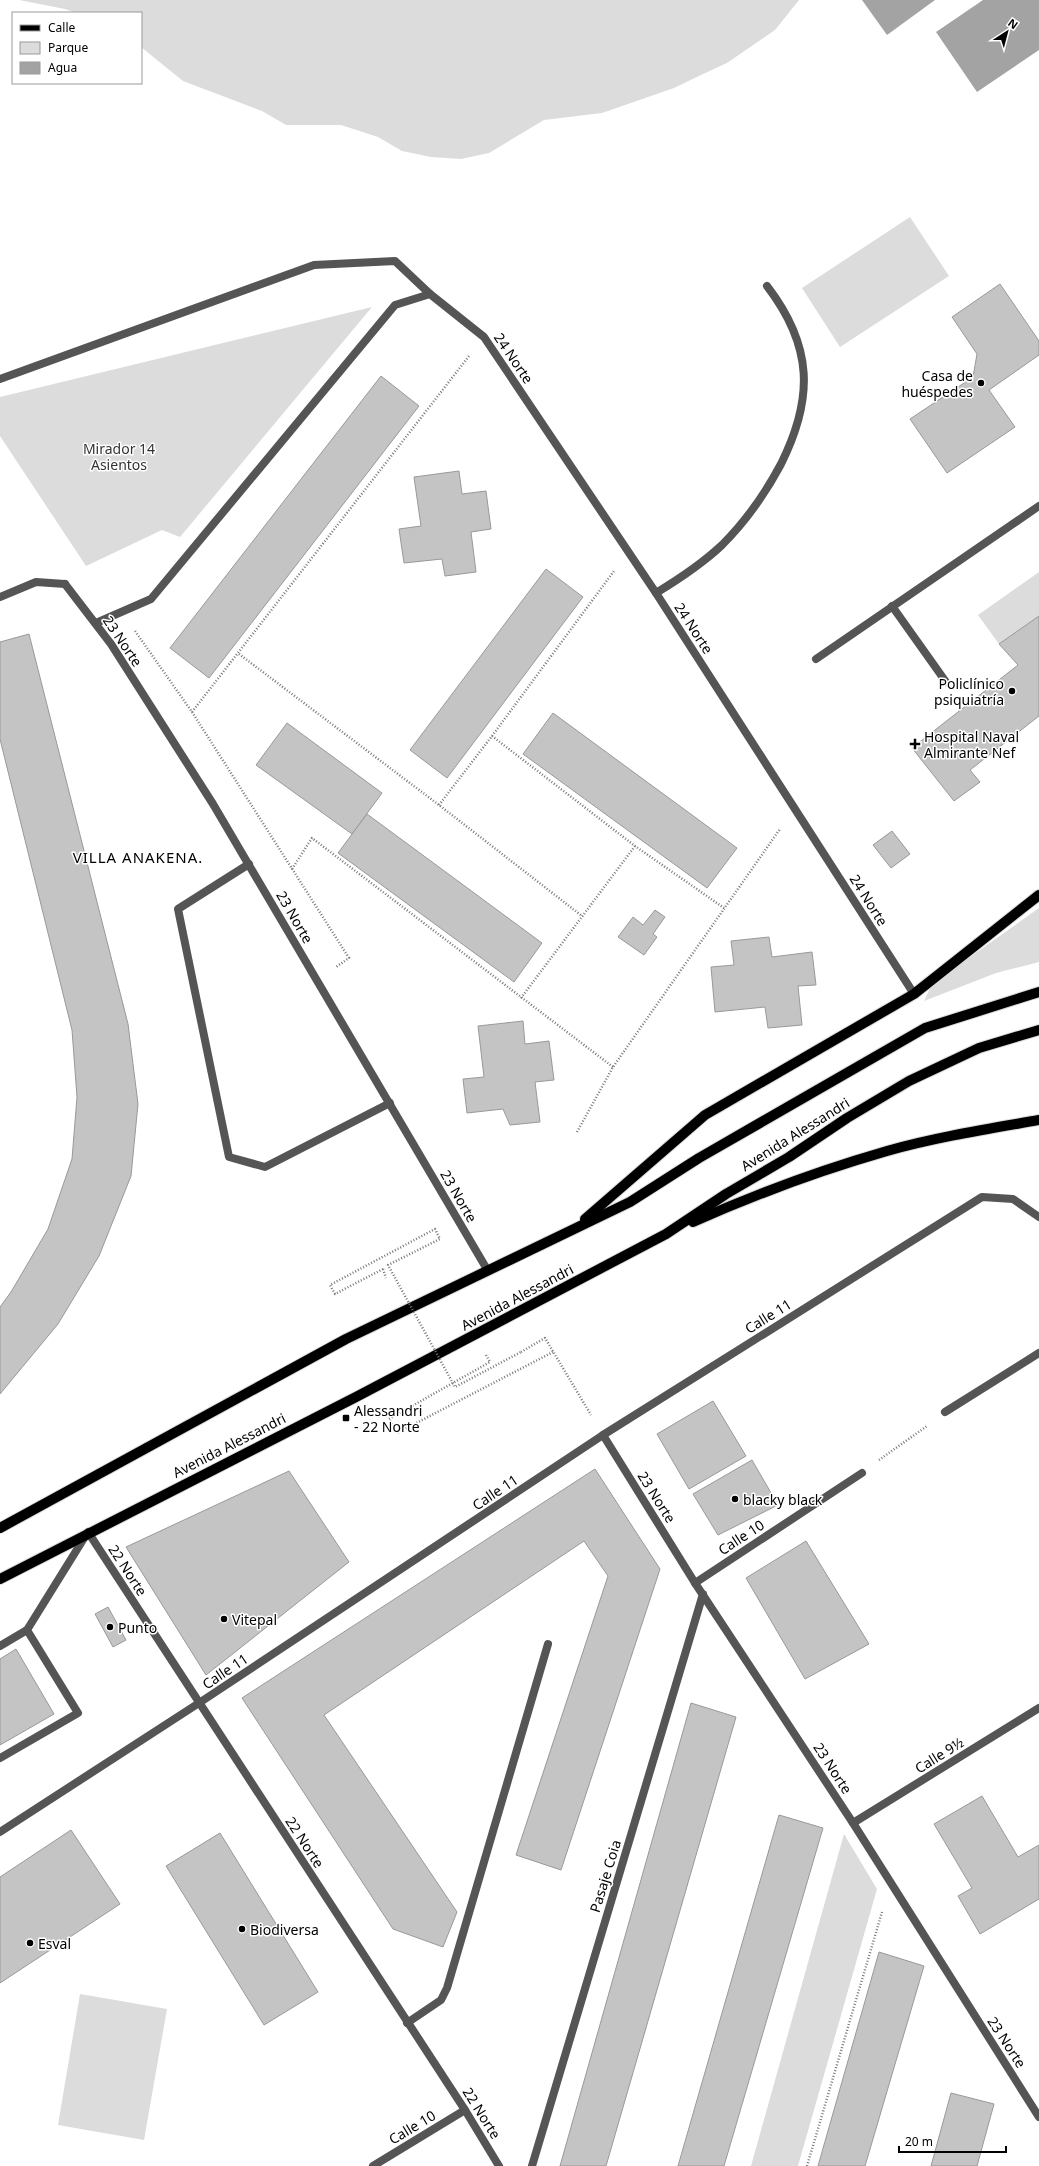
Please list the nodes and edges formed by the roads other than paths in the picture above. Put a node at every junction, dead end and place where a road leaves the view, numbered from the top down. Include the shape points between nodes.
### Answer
1 (767, 286) dead end
2 (430, 294) junction
3 (0, 379) edge
4 (1039, 506) edge
5 (656, 594) junction
6 (0, 597) edge
7 (892, 606) junction
8 (96, 623) junction
9 (816, 659) dead end
10 (946, 682) dead end
11 (249, 864) junction
12 (1039, 895) edge
13 (1039, 992) edge
14 (914, 994) junction
15 (1039, 1030) edge
16 (390, 1104) junction
17 (1039, 1120) edge
18 (1039, 1217) edge
19 (574, 1228) junction
20 (666, 1234) junction
21 (488, 1271) junction
22 (1039, 1353) edge
23 (945, 1412) road end
24 (603, 1435) junction
25 (862, 1473) road end
26 (0, 1528) edge
27 (88, 1532) junction
28 (0, 1579) edge
29 (695, 1583) junction
30 (703, 1594) junction
31 (27, 1630) junction
32 (548, 1644) dead end
33 (0, 1646) edge
34 (199, 1703) junction
35 (1039, 1708) edge
36 (0, 1758) edge
37 (853, 1823) junction
38 (0, 1832) edge
39 (407, 2023) junction
40 (465, 2110) junction
41 (1039, 2117) edge
42 (373, 2166) edge
43 (499, 2166) edge
44 (532, 2166) edge

1 - 5 street via 793,325 804,371 804,396 791,444 772,480 749,514 722,545 696,567
2 - 3 street, 24 Norte via 395,262 314,265
2 - 5 street, 24 Norte via 484,337
2 - 8 street via 395,305 151,599
4 - 7 street
5 - 14 street, 24 Norte
6 - 8 street, 23 Norte via 36,582 66,584
7 - 9 street
7 - 10 street
8 - 11 street, 23 Norte
11 - 16 street, 23 Norte
11 - 16 street via 178,909 229,1157 265,1167
12 - 14 main road
13 - 19 main road, Avenida Alessandri via 925,1028 699,1158 630,1202
14 - 19 main road via 705,1115
15 - 20 main road, Avenida Alessandri via 979,1048 909,1081
16 - 21 street, 23 Norte
17 - 20 main road via 965,1133 888,1151 835,1167 738,1202
18 - 24 street, Calle 11 via 1013,1199 982,1197
19 - 21 main road, Avenida Alessandri
20 - 27 main road, Avenida Alessandri
21 - 26 main road, Avenida Alessandri via 346,1339
22 - 23 street
24 - 29 street, 23 Norte
24 - 34 street, Calle 11
25 - 29 street, Calle 10
27 - 28 main road, Avenida Alessandri
27 - 31 street
27 - 34 street, 22 Norte
29 - 30 street, 23 Norte
30 - 37 street, 23 Norte
30 - 44 street, Pasaje Coia
31 - 33 street
31 - 36 street via 78,1713
32 - 39 street via 447,1988 441,2000
34 - 38 street, Calle 11
34 - 39 street, 22 Norte
35 - 37 street, Calle 9½
37 - 41 street, 23 Norte
39 - 40 street, 22 Norte
40 - 42 street, Calle 10
40 - 43 street, 22 Norte

